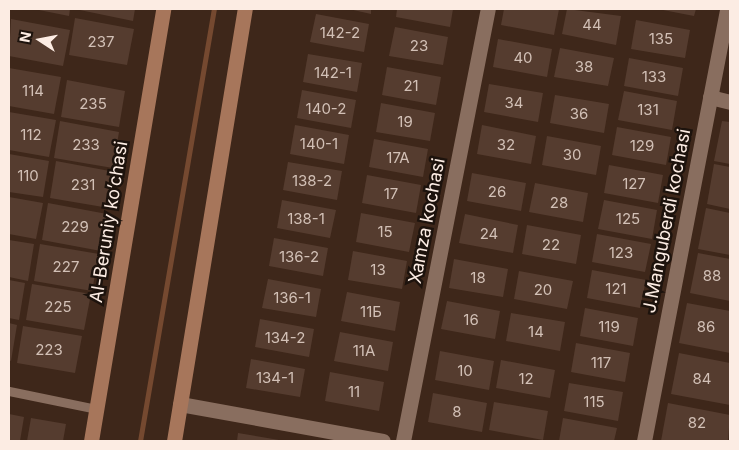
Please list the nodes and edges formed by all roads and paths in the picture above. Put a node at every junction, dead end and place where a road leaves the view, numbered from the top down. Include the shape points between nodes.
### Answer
1 (163, 9) edge
2 (245, 9) edge
3 (488, 9) edge
4 (727, 9) edge
5 (710, 98) junction
6 (730, 102) edge
7 (9, 392) edge
8 (180, 404) junction
9 (97, 409) junction
10 (91, 441) edge
11 (174, 441) edge
12 (383, 441) edge
13 (403, 441) edge
14 (644, 441) edge

1 - 9 main road, Al-Beruniy ko’chasi
2 - 8 main road
3 - 13 street, Xamza kochasi
4 - 5 street, J.Manguberdi kochasi
5 - 6 street
5 - 14 street, J.Manguberdi kochasi
7 - 9 lane
8 - 11 main road
8 - 12 street
9 - 10 main road, Al-Beruniy ko’chasi

